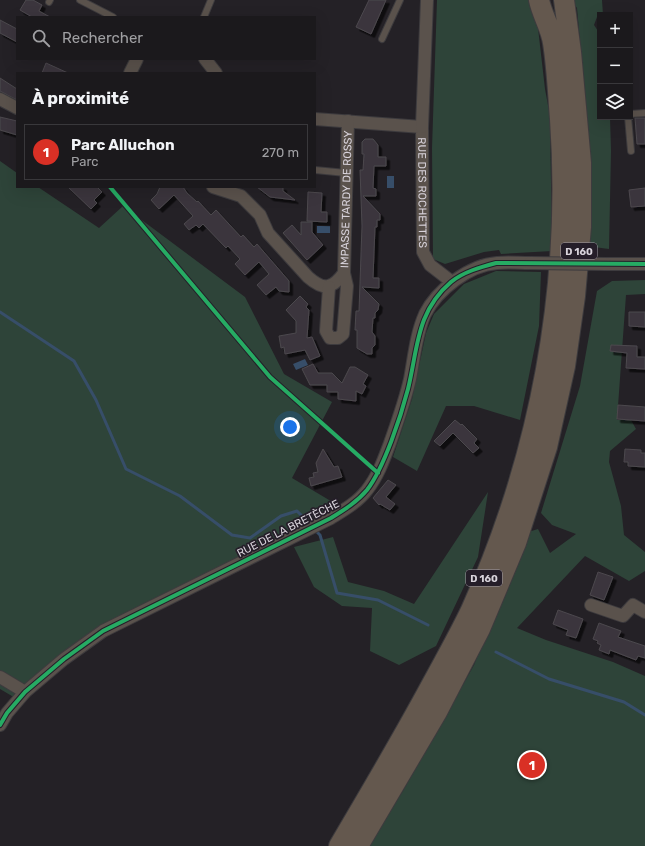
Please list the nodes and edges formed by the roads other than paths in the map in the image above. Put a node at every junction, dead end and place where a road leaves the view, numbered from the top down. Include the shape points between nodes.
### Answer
1 (80, 0) edge
2 (211, 0) edge
3 (400, 0) edge
4 (427, 0) edge
5 (539, 0) edge
6 (546, 0) edge
7 (564, 0) edge
8 (111, 16) edge
9 (204, 16) edge
10 (382, 39) dead end
11 (553, 40) junction
12 (136, 60) edge
13 (206, 60) edge
14 (130, 72) edge
15 (215, 72) edge
16 (0, 99) edge
17 (16, 107) edge
18 (645, 113) edge
19 (633, 114) edge
20 (316, 119) edge
21 (628, 120) edge
22 (348, 121) junction
23 (422, 127) junction
24 (630, 151) dead end
25 (316, 170) edge
26 (346, 172) junction
27 (216, 188) edge
28 (645, 264) edge
29 (344, 273) junction
30 (452, 282) junction
31 (329, 287) junction
32 (591, 605) dead end
33 (645, 612) edge
34 (0, 677) edge
35 (25, 692) junction
36 (0, 725) edge
37 (339, 846) edge
38 (358, 846) edge

1 - 8 lane
2 - 9 lane
3 - 10 lane
4 - 23 street
5 - 11 highway, D 160
6 - 11 highway, D 160
7 - 38 highway, D 160 via 581,163 581,227 576,296 565,366 547,447 516,543 480,628 437,712
11 - 37 highway, D 160 via 562,152 561,253 548,362 525,462 494,554 460,634
12 - 14 street
13 - 15 street
16 - 17 street
18 - 19 lane
20 - 22 street, RUE DES ROCHETTES
21 - 24 lane
22 - 23 street, RUE DES ROCHETTES
22 - 26 street, IMPASSE TARDY DE ROSSY
23 - 30 street, RUE DES ROCHETTES via 423,252 430,265
25 - 26 lane
26 - 29 street, IMPASSE TARDY DE ROSSY
27 - 31 street via 241,196 260,215 268,233 308,277 322,287
28 - 30 street, RUE DE LA BRETÈCHE, bridge via 496,263 476,269
29 - 31 street, IMPASSE TARDY DE ROSSY
29 - 31 street via 346,286 343,334 338,338 330,338 326,331
30 - 35 street, RUE DE LA BRETÈCHE via 435,299 425,314 418,335 408,389 397,424 378,472 367,490 356,501 331,518 103,631
32 - 33 street via 623,616 633,605
34 - 35 street
35 - 36 street, RUE DE LA BRETÈCHE

